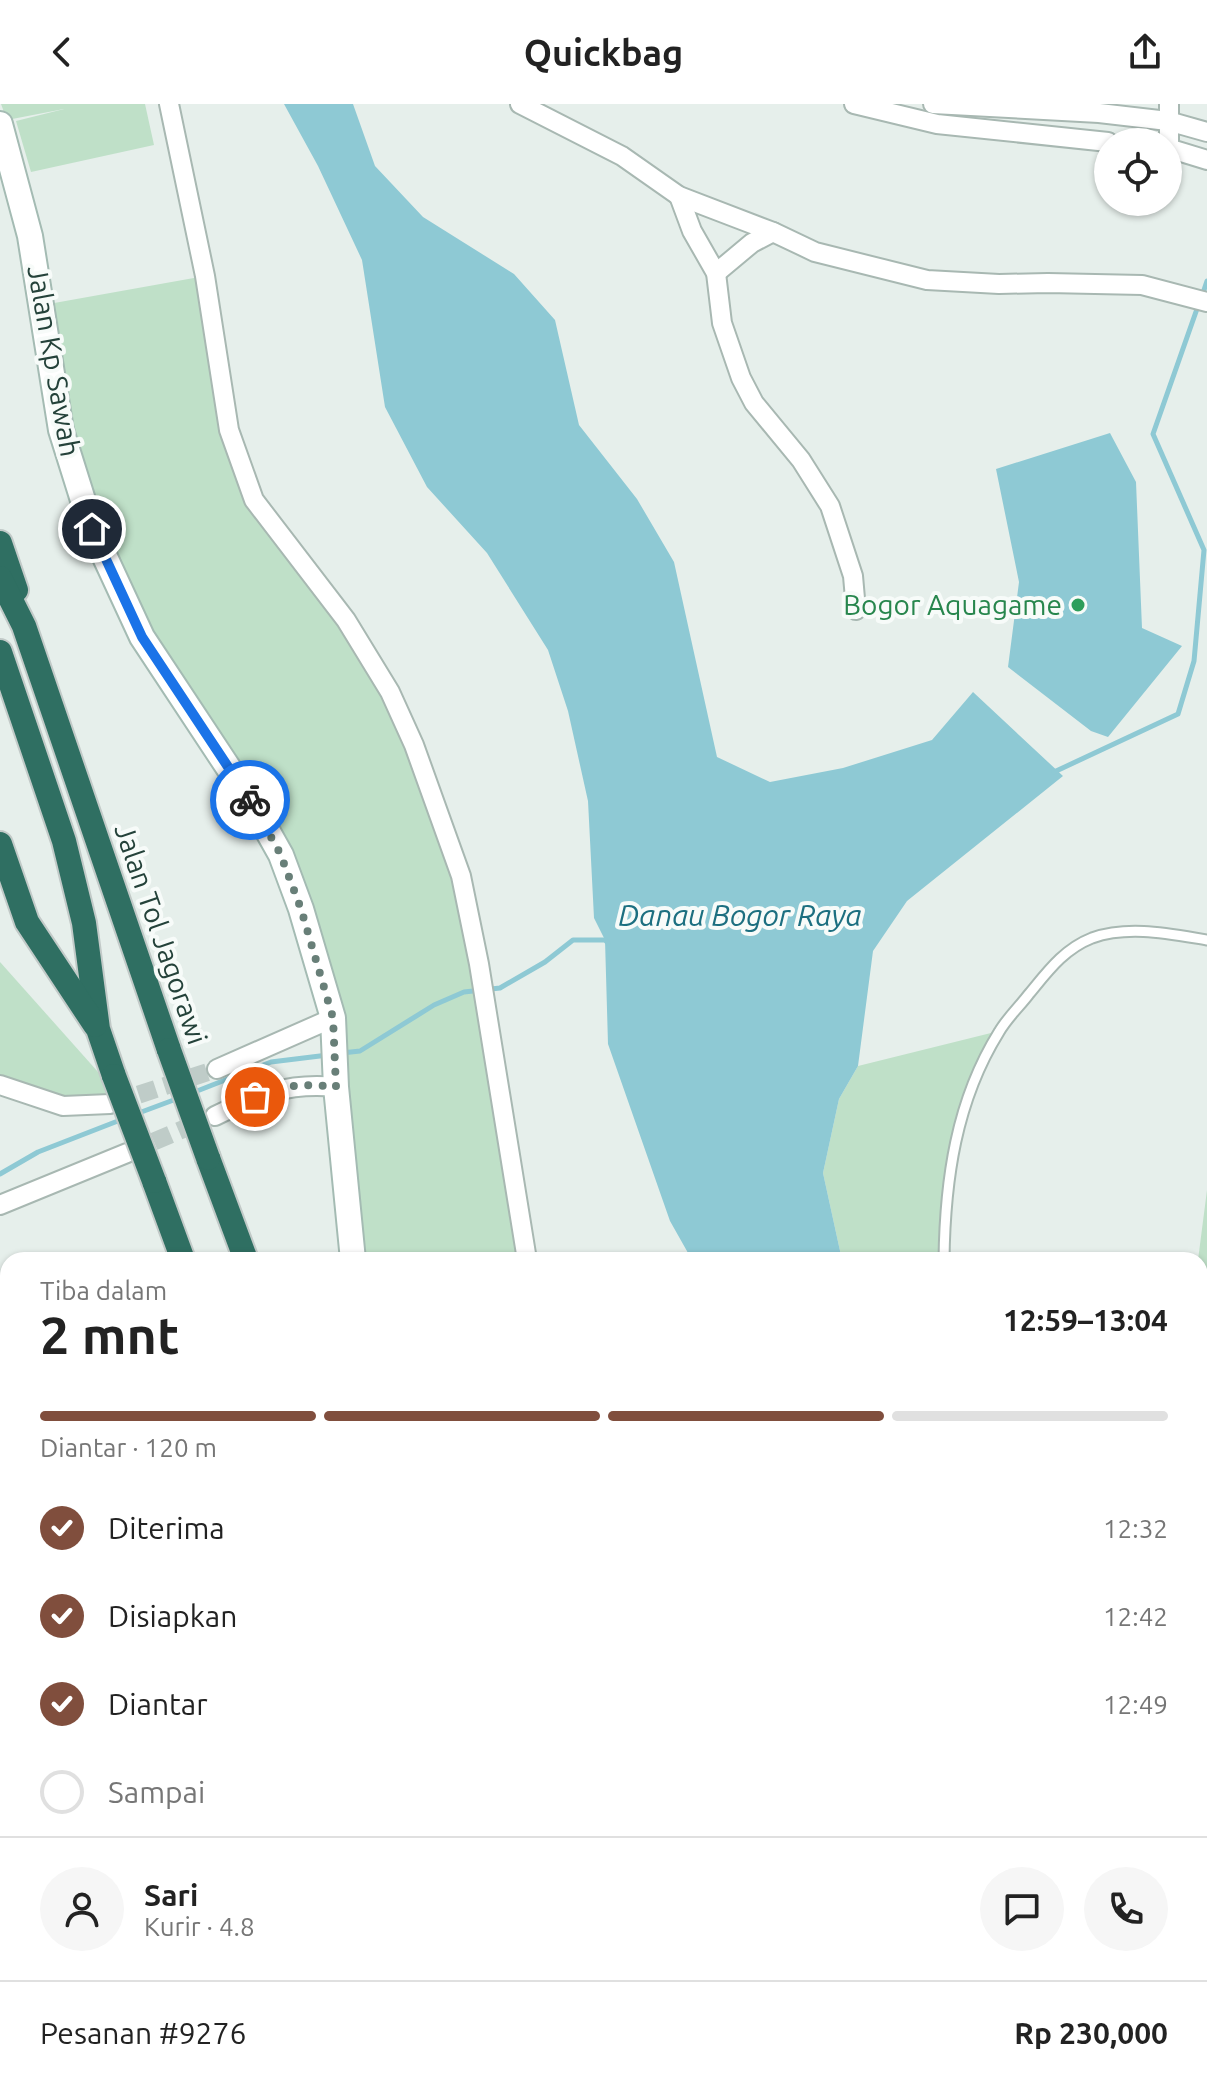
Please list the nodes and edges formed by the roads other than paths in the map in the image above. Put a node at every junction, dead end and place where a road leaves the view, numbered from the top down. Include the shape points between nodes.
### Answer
1 (169, 104) edge
2 (520, 104) edge
3 (854, 104) edge
4 (933, 104) edge
5 (1169, 112) edge
6 (0, 124) edge
7 (1207, 132) edge
8 (1094, 141) edge
9 (1182, 152) edge
10 (1205, 159) edge
11 (679, 196) junction
12 (773, 232) junction
13 (716, 273) junction
14 (1206, 301) edge
15 (0, 543) edge
16 (0, 578) edge
17 (856, 610) dead end
18 (24, 626) junction
19 (0, 652) edge
20 (0, 844) edge
21 (1207, 940) edge
22 (334, 1022) junction
23 (98, 1029) junction
24 (217, 1069) tunnel mouth
25 (336, 1081) junction
26 (0, 1085) edge
27 (110, 1104) tunnel mouth
28 (215, 1116) tunnel mouth
29 (127, 1153) tunnel mouth
30 (0, 1205) edge
31 (180, 1252) edge
32 (243, 1252) edge
33 (352, 1252) edge
34 (526, 1252) edge
35 (944, 1252) edge

1 - 34 street via 205,276 229,430 254,500 346,620 390,692 461,876
2 - 11 street via 622,156
3 - 8 street via 937,124
4 - 5 street
5 - 7 street
6 - 22 street, Jalan Kp Sawah via 30,236 61,430 92,529 142,637 280,853
9 - 10 street
11 - 12 street
11 - 13 street
12 - 13 street
12 - 14 street via 815,252 927,280 1142,285
13 - 17 street via 722,323 741,378 830,506 853,576
15 - 18 highway
16 - 18 highway
18 - 32 highway, Jalan Tol Jagorawi, bridge
19 - 23 highway via 64,841 84,923
20 - 23 highway via 27,922
21 - 35 lane via 1120,933 1095,937 1055,962 999,1031 963,1106 945,1212
22 - 24 street
22 - 25 street, Jalan Kp Sawah
23 - 31 highway, bridge
25 - 28 street via 265,1092
25 - 33 street, Jalan Kp Sawah
26 - 27 street via 63,1106
29 - 30 street

